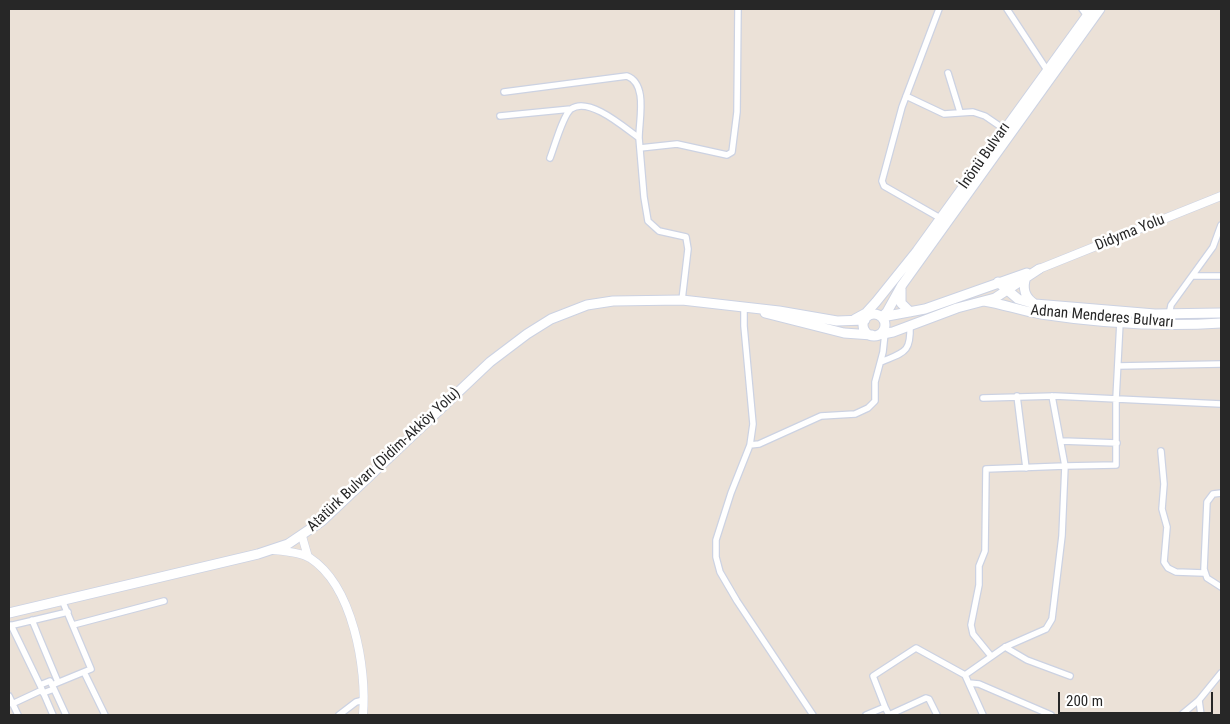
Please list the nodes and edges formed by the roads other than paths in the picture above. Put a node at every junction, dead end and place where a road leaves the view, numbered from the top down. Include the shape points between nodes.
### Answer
1 (738, 9) edge
2 (939, 9) edge
3 (1007, 9) edge
4 (1100, 9) edge
5 (1087, 11) edge
6 (1047, 70) junction
7 (948, 73) dead end
8 (504, 92) dead end
9 (906, 96) junction
10 (571, 109) junction
11 (960, 112) junction
12 (500, 116) dead end
13 (1004, 129) junction
14 (639, 138) junction
15 (640, 148) junction
16 (550, 158) dead end
17 (1221, 196) edge
18 (940, 218) junction
19 (1220, 229) edge
20 (1040, 269) junction
21 (1194, 276) junction
22 (1221, 276) edge
23 (1026, 277) junction
24 (998, 282) junction
25 (902, 285) junction
26 (982, 289) junction
27 (1008, 290) junction
28 (682, 300) junction
29 (984, 301) junction
30 (876, 302) junction
31 (1035, 304) junction
32 (744, 308) junction
33 (758, 310) junction
34 (910, 312) junction
35 (1221, 312) edge
36 (1168, 314) junction
37 (868, 317) junction
38 (882, 317) junction
39 (850, 321) junction
40 (1120, 322) junction
41 (1221, 324) edge
42 (910, 326) junction
43 (878, 334) junction
44 (881, 362) junction
45 (1221, 364) edge
46 (1118, 366) junction
47 (1017, 396) junction
48 (1052, 396) junction
49 (983, 398) dead end
50 (1116, 399) junction
51 (1221, 404) edge
52 (1062, 441) junction
53 (1117, 443) junction
54 (750, 446) junction
55 (1161, 451) dead end
56 (1065, 466) junction
57 (1026, 468) junction
58 (1221, 493) edge
59 (302, 536) junction
60 (273, 550) junction
61 (308, 556) junction
62 (1204, 573) junction
63 (1221, 587) edge
64 (62, 600) junction
65 (164, 601) dead end
66 (68, 612) junction
67 (9, 613) edge
68 (32, 620) junction
69 (73, 625) junction
70 (10, 626) edge
71 (1005, 647) junction
72 (991, 656) junction
73 (84, 672) junction
74 (1221, 673) edge
75 (965, 675) junction
76 (1070, 676) dead end
77 (58, 682) junction
78 (969, 683) junction
79 (53, 687) junction
80 (42, 690) junction
81 (9, 696) edge
82 (364, 700) junction
83 (1200, 700) junction
84 (12, 704) junction
85 (884, 707) junction
86 (18, 715) edge
87 (53, 715) edge
88 (66, 715) edge
89 (105, 715) edge
90 (339, 715) edge
91 (363, 715) edge
92 (813, 715) edge
93 (866, 715) edge
94 (889, 715) edge
95 (937, 715) edge
96 (983, 715) edge
97 (1051, 715) edge
98 (1181, 715) edge
99 (1201, 715) edge

1 - 15 street via 737,112 732,152 728,155 671,144
2 - 9 street
3 - 6 street
4 - 25 main road, İnönü Bulvarı
5 - 6 main road, İnönü Bulvarı
6 - 13 main road, İnönü Bulvarı
7 - 11 street
8 - 14 street via 627,76 635,80 640,90
9 - 11 street via 944,114
9 - 18 street via 882,181 884,186
10 - 12 street
10 - 14 street via 594,107
10 - 16 street
11 - 13 street via 985,116
13 - 18 main road, İnönü Bulvarı
14 - 15 street
15 - 28 street via 648,221 659,231 686,238 688,249
17 - 20 street, Didyma Yolu
18 - 30 main road, İnönü Bulvarı
19 - 21 street via 1213,247
20 - 23 main road
20 - 24 main road
21 - 22 street
21 - 36 street
23 - 27 main road
23 - 31 main road via 1025,292
24 - 26 main road
24 - 27 main road, Adnan Menderes Bulvarı
25 - 34 main road via 901,303
25 - 38 main road, İnönü Bulvarı
26 - 29 main road
26 - 34 main road
27 - 29 main road
27 - 31 main road, Adnan Menderes Bulvarı via 1018,300
28 - 32 main road, Atatürk Bulvarı (Didim-Akköy Yolu)
28 - 59 main road, Atatürk Bulvarı (Didim-Akköy Yolu) via 613,301 587,305 551,319 490,362 322,521
29 - 40 main road, Adnan Menderes Bulvarı via 1040,314
29 - 42 main road
30 - 37 main road
30 - 39 main road via 860,317
31 - 36 main road, Adnan Menderes Bulvarı
32 - 33 main road, Atatürk Bulvarı (Didim-Akköy Yolu)
32 - 54 street via 753,424
33 - 39 main road
33 - 43 main road via 774,317 844,333
34 - 38 main road
35 - 36 main road, Adnan Menderes Bulvarı
37 - 38 main road
37 - 39 main road
37 - 43 main road via 865,329
38 - 43 main road via 885,327
40 - 41 main road, Adnan Menderes Bulvarı
40 - 46 street
42 - 43 main road
42 - 44 street via 911,345 906,352
43 - 44 street
44 - 54 street via 874,401 868,408 855,414 821,416
45 - 46 street
46 - 50 street
47 - 48 street
47 - 49 street
47 - 57 street
48 - 50 street
48 - 52 street
50 - 51 street
50 - 53 street
52 - 53 street
52 - 56 street
53 - 56 street via 1116,465
54 - 92 street via 716,540 716,557 720,572 736,601
55 - 62 street via 1162,509 1167,527 1164,562 1176,572
56 - 57 street
56 - 71 street via 1062,536 1052,619 1046,629
57 - 72 street via 986,469 985,551 979,566 979,586 971,625 973,634
58 - 62 street via 1213,494 1207,502
59 - 60 main road, Atatürk Bulvarı (Didim-Akköy Yolu)
59 - 61 street
60 - 61 street
60 - 64 main road, Atatürk Bulvarı (Didim-Akköy Yolu)
61 - 82 street via 333,580 343,601 359,652
62 - 63 street
64 - 66 street
64 - 67 main road, Atatürk Bulvarı (Didim-Akköy Yolu)
65 - 69 street
66 - 68 street
66 - 69 street
68 - 70 street
68 - 77 street
69 - 73 street via 91,669
70 - 80 street
71 - 72 street
71 - 76 street via 1027,660
72 - 75 street
73 - 77 street
73 - 89 street
74 - 83 street
75 - 78 street
75 - 85 street via 916,648 872,676
77 - 79 street
78 - 96 street
78 - 97 street via 979,684
79 - 80 street
79 - 88 street
80 - 84 street
80 - 87 street
81 - 84 street
82 - 90 street
82 - 91 street
83 - 98 street
83 - 99 street
84 - 86 street
85 - 93 street
85 - 94 street
94 - 95 street via 926,698

